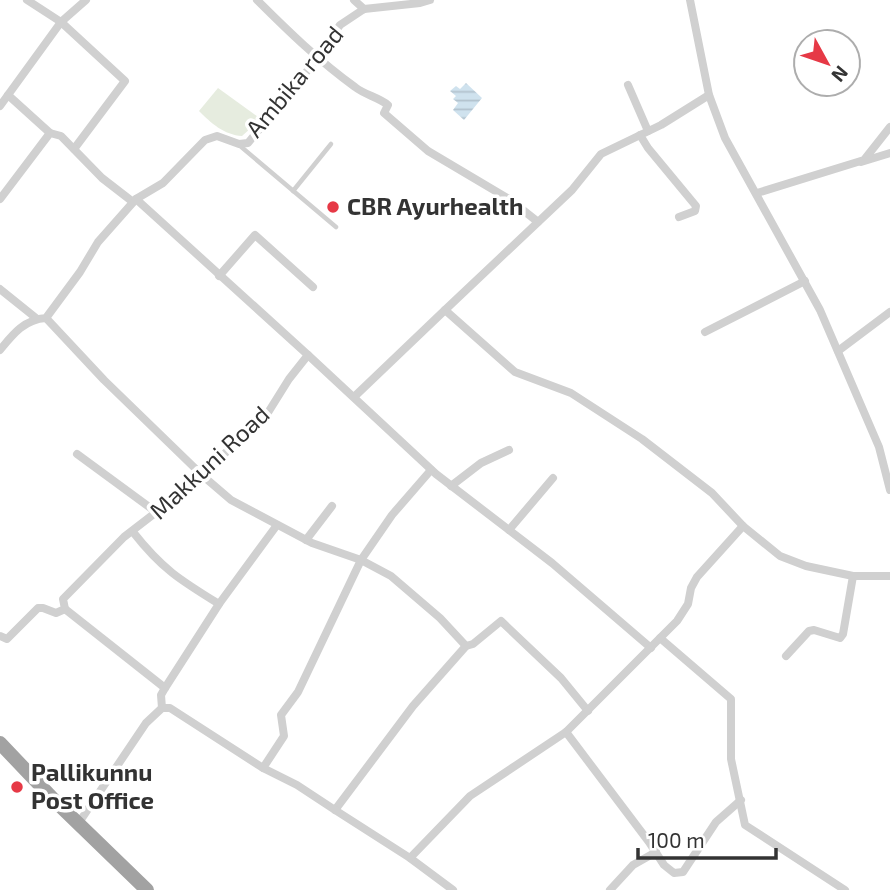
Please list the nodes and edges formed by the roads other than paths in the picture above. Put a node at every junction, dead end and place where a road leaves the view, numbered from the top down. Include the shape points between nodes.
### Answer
1 (27, 0) edge
2 (86, 0) edge
3 (354, 0) edge
4 (430, 0) edge
5 (690, 0) edge
6 (258, 1) edge
7 (364, 9) junction
8 (61, 22) junction
9 (317, 59) junction
10 (628, 85) dead end
11 (8, 95) junction
12 (709, 96) junction
13 (0, 106) edge
14 (890, 127) edge
15 (50, 133) junction
16 (644, 133) junction
17 (239, 144) junction
18 (331, 144) dead end
19 (74, 149) junction
20 (890, 153) edge
21 (293, 191) junction
22 (757, 193) junction
23 (0, 200) edge
24 (134, 201) junction
25 (679, 218) dead end
26 (538, 222) junction
27 (336, 227) dead end
28 (219, 276) junction
29 (804, 281) junction
30 (313, 287) dead end
31 (0, 289) edge
32 (445, 310) junction
33 (890, 312) edge
34 (36, 318) junction
35 (46, 318) junction
36 (705, 332) dead end
37 (0, 350) edge
38 (838, 351) junction
39 (308, 355) junction
40 (354, 397) junction
41 (509, 450) dead end
42 (78, 454) dead end
43 (431, 470) junction
44 (203, 476) junction
45 (553, 478) dead end
46 (451, 486) junction
47 (890, 490) edge
48 (332, 506) dead end
49 (156, 512) junction
50 (277, 525) junction
51 (743, 526) junction
52 (509, 530) junction
53 (133, 533) junction
54 (306, 540) junction
55 (361, 560) junction
56 (853, 576) junction
57 (890, 576) edge
58 (219, 604) junction
59 (65, 609) junction
60 (0, 636) edge
61 (660, 638) junction
62 (466, 646) junction
63 (651, 648) junction
64 (786, 656) dead end
65 (165, 688) junction
66 (162, 708) junction
67 (588, 711) junction
68 (566, 732) junction
69 (0, 744) edge
70 (0, 755) edge
71 (263, 768) junction
72 (741, 800) junction
73 (335, 810) junction
74 (78, 824) junction
75 (656, 852) junction
76 (410, 858) junction
77 (135, 890) edge
78 (147, 890) edge
79 (453, 890) edge
80 (610, 890) edge
81 (845, 890) edge

1 - 8 street
2 - 8 street
3 - 7 street
4 - 7 street, Ambika road
5 - 12 street
6 - 9 street
7 - 9 street, Ambika road via 340,25
8 - 11 street
8 - 19 street via 125,82
9 - 17 street, Ambika road via 254,137
9 - 26 street via 363,93 381,99 388,105 384,113 428,151
10 - 16 street
11 - 13 street
11 - 15 street
12 - 16 street
12 - 22 street via 725,138
14 - 22 street via 864,160
15 - 19 street via 61,136
15 - 23 street
16 - 25 street via 648,148 696,206 695,211
16 - 26 street via 601,154
17 - 21 lane
17 - 24 street, Ambika road via 217,136 205,140 163,183
18 - 21 lane
19 - 24 street via 102,178
20 - 22 street
21 - 27 lane
22 - 29 street
24 - 28 street
24 - 35 street, Ambika road via 98,242
26 - 32 street
28 - 30 street via 255,235
28 - 39 street
29 - 36 street
29 - 38 street
31 - 34 street
32 - 40 street
32 - 51 street via 515,372 571,393 642,439 712,493
33 - 38 street
34 - 35 street
34 - 37 street via 17,329
35 - 44 street
38 - 47 street via 879,447
39 - 40 street
39 - 44 street, Makkuni Road via 264,419
40 - 43 street
41 - 46 street via 481,463
42 - 49 street
43 - 46 street
43 - 55 street
44 - 49 street, Makkuni Road
44 - 50 street via 232,500
45 - 52 street
46 - 52 street
48 - 54 street
49 - 53 street, Makkuni Road
50 - 54 street
50 - 58 street
51 - 56 street via 780,555
51 - 61 street via 697,577 688,604
52 - 63 street
53 - 58 street via 178,580
53 - 59 street, Makkuni Road via 68,591 63,599
54 - 55 street
55 - 62 street via 391,576
55 - 71 street via 298,691 281,715 284,736
56 - 57 street
56 - 64 street via 843,634 835,638 809,631
58 - 65 street
59 - 60 street via 56,613 38,608 7,639
59 - 65 street
61 - 63 street
61 - 72 street via 731,699 731,759
62 - 67 street via 501,621 561,678
62 - 73 street via 413,706
63 - 67 street
65 - 66 street
66 - 71 street via 178,712
66 - 74 street via 146,723
67 - 68 street
68 - 75 street
68 - 76 street via 470,796
69 - 74 highway
70 - 77 highway
71 - 73 street
72 - 75 street via 716,822 683,872 674,873
72 - 81 street via 746,825
73 - 76 street
74 - 78 highway
75 - 80 street via 633,864
76 - 79 street

